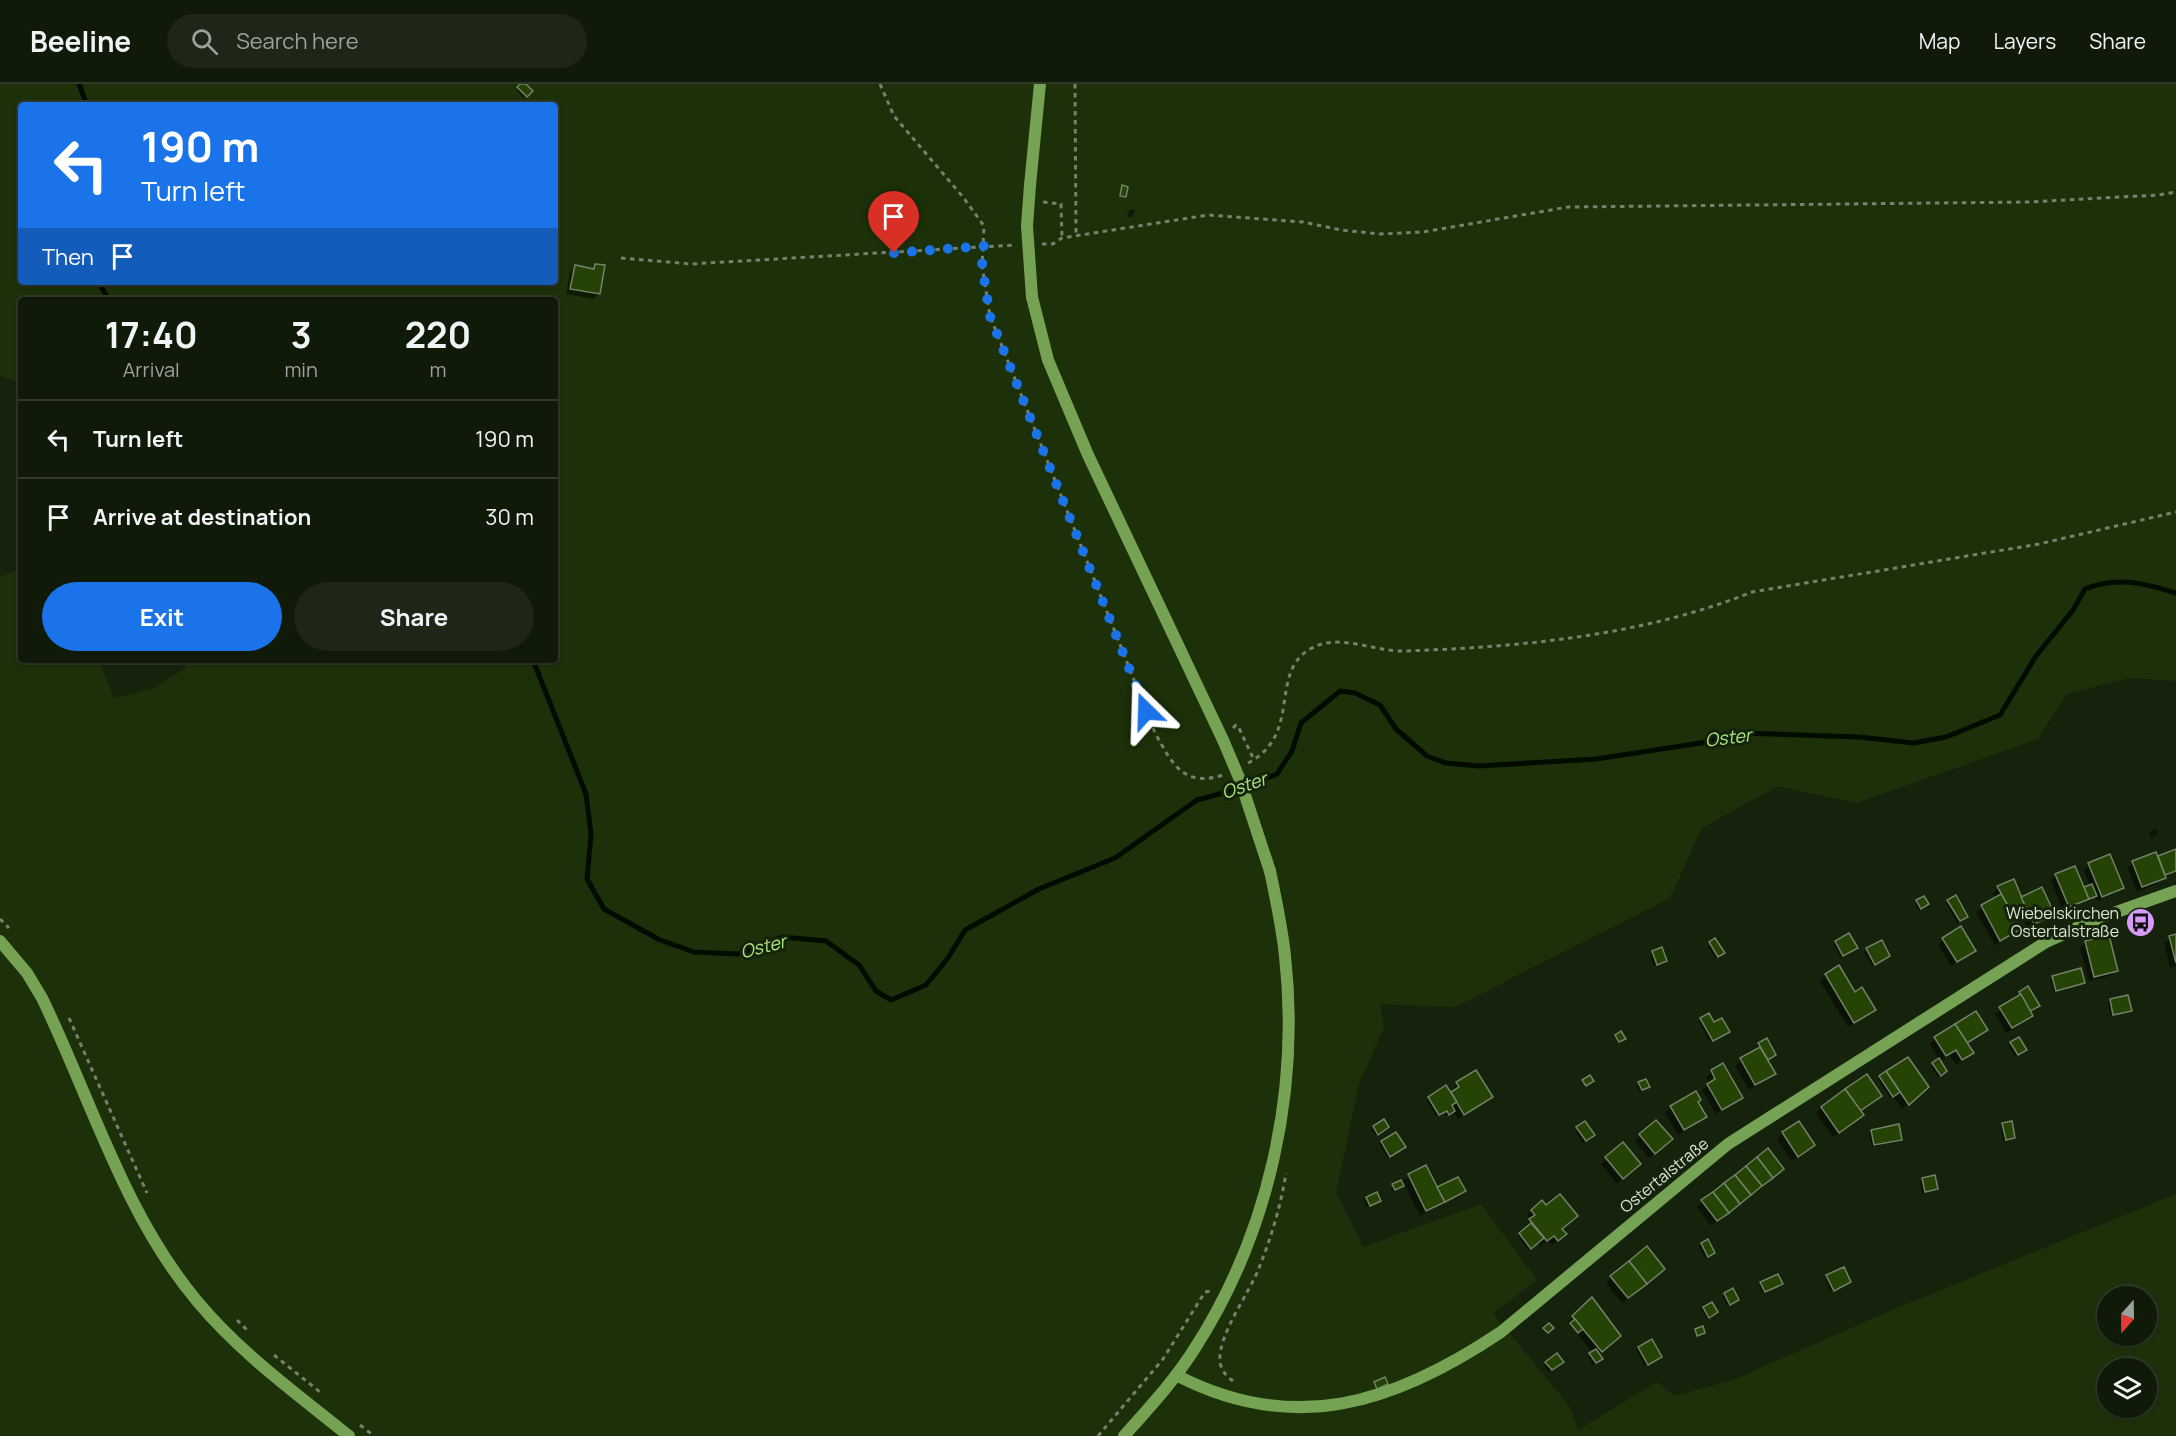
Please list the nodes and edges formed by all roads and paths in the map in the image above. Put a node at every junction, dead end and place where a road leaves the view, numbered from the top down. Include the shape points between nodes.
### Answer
1 (880, 84) edge
2 (1040, 84) edge
3 (1075, 84) edge
4 (2176, 192) edge
5 (1042, 202) dead end
6 (1076, 237) junction
7 (1062, 238) junction
8 (1053, 244) dead end
9 (984, 246) junction
10 (621, 258) dead end
11 (2176, 512) edge
12 (1236, 725) dead end
13 (1254, 760) junction
14 (1245, 764) dead end
15 (1229, 772) dead end
16 (2176, 891) edge
17 (0, 919) edge
18 (14, 933) dead end
19 (0, 941) edge
20 (65, 1010) dead end
21 (1287, 1166) dead end
22 (152, 1203) dead end
23 (1225, 1296) junction
24 (232, 1316) dead end
25 (256, 1338) dead end
26 (273, 1353) dead end
27 (1176, 1376) junction
28 (1234, 1382) dead end
29 (328, 1398) dead end
30 (1237, 1412) dead end
31 (1326, 1419) dead end
32 (356, 1421) dead end
33 (349, 1436) edge
34 (374, 1436) edge
35 (1098, 1436) edge
36 (1124, 1436) edge

1 - 9 path via 894,116 984,226
2 - 23 main road, bridge via 1027,226 1032,297 1048,360 1088,456 1240,780 1270,871 1285,956 1288,1067 1279,1131 1266,1192
3 - 6 path
4 - 6 path via 2029,202 1568,207 1424,232 1380,234 1303,222 1208,214
5 - 7 path via 1061,204
6 - 7 path
7 - 8 path
9 - 10 path via 691,264
9 - 15 path via 982,265 990,316 1155,733 1183,774 1200,779
11 - 13 path via 2039,544 1752,592 1663,621 1526,644 1385,651 1331,642 1310,649 1293,665 1278,734
12 - 13 path
13 - 14 path
16 - 31 main road, Ostertalstraße via 2046,942 1971,988 1728,1144 1501,1332 1461,1359 1391,1397
17 - 18 path
19 - 33 main road via 27,973 42,999 138,1210 196,1301 253,1358
20 - 22 path
21 - 28 path via 1259,1268 1224,1340 1220,1362 1226,1376
23 - 27 main road
23 - 35 path via 1205,1292 1163,1359
24 - 25 path
26 - 29 path
27 - 30 main road via 1202,1396
27 - 36 main road
32 - 34 path

